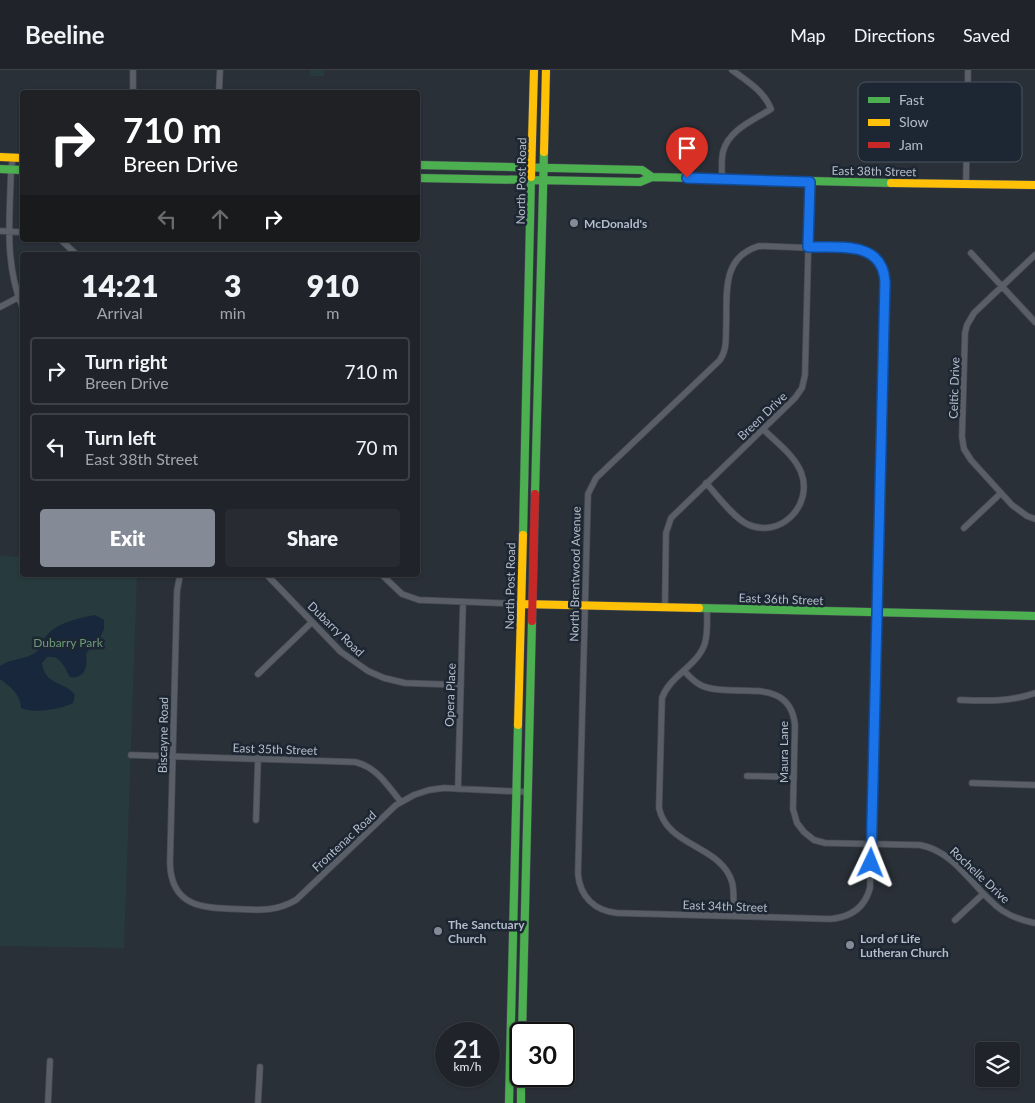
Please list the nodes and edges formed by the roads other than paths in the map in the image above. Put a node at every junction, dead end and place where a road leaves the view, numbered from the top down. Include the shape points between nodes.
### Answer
1 (133, 70) edge
2 (220, 70) edge
3 (534, 70) edge
4 (546, 70) edge
5 (732, 70) edge
6 (133, 90) edge
7 (219, 90) edge
8 (0, 157) edge
9 (13, 158) junction
10 (20, 158) edge
11 (966, 162) edge
12 (420, 166) edge
13 (532, 168) junction
14 (544, 168) junction
15 (0, 169) edge
16 (11, 169) junction
17 (20, 170) edge
18 (652, 177) junction
19 (420, 178) edge
20 (722, 179) junction
21 (532, 180) junction
22 (544, 180) junction
23 (810, 182) junction
24 (966, 184) junction
25 (1035, 185) edge
26 (0, 231) edge
27 (9, 232) junction
28 (20, 232) edge
29 (63, 242) edge
30 (808, 247) junction
31 (74, 252) edge
32 (971, 253) dead end
33 (1035, 255) edge
34 (1002, 286) junction
35 (19, 297) junction
36 (20, 300) edge
37 (0, 307) edge
38 (1035, 322) edge
39 (763, 429) junction
40 (706, 483) junction
41 (1001, 493) junction
42 (1035, 519) edge
43 (964, 528) dead end
44 (180, 577) edge
45 (269, 577) edge
46 (384, 577) edge
47 (463, 602) junction
48 (527, 604) junction
49 (585, 605) junction
50 (665, 606) junction
51 (707, 608) junction
52 (878, 613) junction
53 (1035, 616) edge
54 (312, 622) junction
55 (684, 671) junction
56 (258, 674) dead end
57 (460, 685) junction
58 (1035, 692) edge
59 (960, 700) dead end
60 (131, 755) dead end
61 (173, 756) junction
62 (258, 758) junction
63 (747, 776) dead end
64 (794, 777) junction
65 (972, 783) dead end
66 (1035, 785) edge
67 (458, 789) junction
68 (516, 792) junction
69 (528, 792) junction
70 (400, 802) junction
71 (256, 820) dead end
72 (797, 823) joint
73 (871, 844) junction
74 (180, 893) joint
75 (983, 894) junction
76 (590, 902) joint
77 (860, 906) joint
78 (733, 916) junction
79 (955, 920) dead end
80 (1035, 923) edge
81 (522, 1022) edge
82 (50, 1061) dead end
83 (260, 1066) dead end
84 (521, 1087) edge
85 (48, 1103) edge
86 (258, 1103) edge
87 (509, 1103) edge
88 (521, 1103) edge

1 - 6 street
2 - 7 street
3 - 13 main road, North Post Road
4 - 14 main road, North Post Road
5 - 20 street via 759,91 771,109 728,140 723,153
8 - 9 main road
9 - 10 main road
9 - 16 street
11 - 24 street
12 - 13 main road, East 38th Street
13 - 14 main road, East 38th Street
13 - 21 main road, North Post Road
14 - 18 main road, East 38th Street via 642,170
14 - 22 main road, North Post Road
15 - 16 main road
16 - 17 main road
16 - 27 street
18 - 20 main road, East 38th Street
18 - 22 main road, East 38th Street via 640,182
19 - 21 main road, East 38th Street
20 - 23 main road, East 38th Street
21 - 22 main road, East 38th Street
21 - 48 main road, North Post Road
22 - 48 main road, North Post Road
23 - 24 main road, East 38th Street
23 - 30 street, Breen Drive
24 - 25 main road, East 38th Street
26 - 27 street
27 - 28 street
27 - 35 street via 11,268
29 - 31 street
30 - 39 street, Breen Drive via 804,380 796,396
30 - 49 street, North Brentwood Avenue via 759,246 738,257 729,275 726,344 721,358 594,481 587,500
30 - 52 street, North Brentwood Avenue via 862,250 875,258 885,276
32 - 34 street
33 - 34 street, Celtic Drive
34 - 38 street
34 - 41 street, Celtic Drive via 974,313 967,325 962,437 969,458
35 - 36 street
35 - 37 street
39 - 40 street, Breen Drive
39 - 40 street via 794,460 801,473 803,497 791,517 770,528 747,523
40 - 50 street, Breen Drive via 676,512 668,525
41 - 42 street, Celtic Drive via 1017,509
41 - 43 street
44 - 61 street, Biscayne Road
45 - 54 street, Dubarry Road
46 - 47 street via 410,598
47 - 48 street
47 - 57 street, Opera Place
48 - 49 main road, East 36th Street
48 - 68 main road, North Post Road
48 - 69 main road, North Post Road
49 - 50 main road, East 36th Street
49 - 76 street, North Brentwood Avenue via 578,874 582,892
50 - 51 main road, East 36th Street
51 - 52 main road, East 36th Street
51 - 55 street via 704,645
52 - 53 main road, East 36th Street
52 - 73 street, North Brentwood Avenue
54 - 56 street
54 - 57 street, Dubarry Road via 348,658 373,674 411,684
55 - 64 street, Maura Lane via 708,688 763,691 784,701 795,723
55 - 78 street via 669,685 661,700 659,811 670,830 726,869 733,888
57 - 67 street, Opera Place
58 - 59 street via 995,702
60 - 61 street, East 35th Street
61 - 62 street, East 35th Street
61 - 74 street, Biscayne Road via 170,867 173,882
62 - 70 street, East 35th Street via 358,762 379,774
62 - 71 street
63 - 64 street
64 - 72 street, Maura Lane via 793,809
65 - 66 street
67 - 68 street, Frontenac Road
67 - 70 street, Frontenac Road via 420,792
68 - 69 street, Frontenac Road
68 - 87 main road, North Post Road
69 - 81 main road, North Post Road
70 - 74 street, Frontenac Road via 296,900 283,907 268,910 207,908 192,903
72 - 73 street, Rochelle Drive via 819,842
73 - 75 street, Rochelle Drive via 920,845 939,851 954,862
73 - 77 street, North Brentwood Avenue via 870,888
75 - 79 street
75 - 80 street, Rochelle Drive via 1005,912
76 - 78 street, East 34th Street via 614,913
77 - 78 street, East 34th Street via 846,917 832,919
82 - 85 street
83 - 86 street
84 - 88 main road

